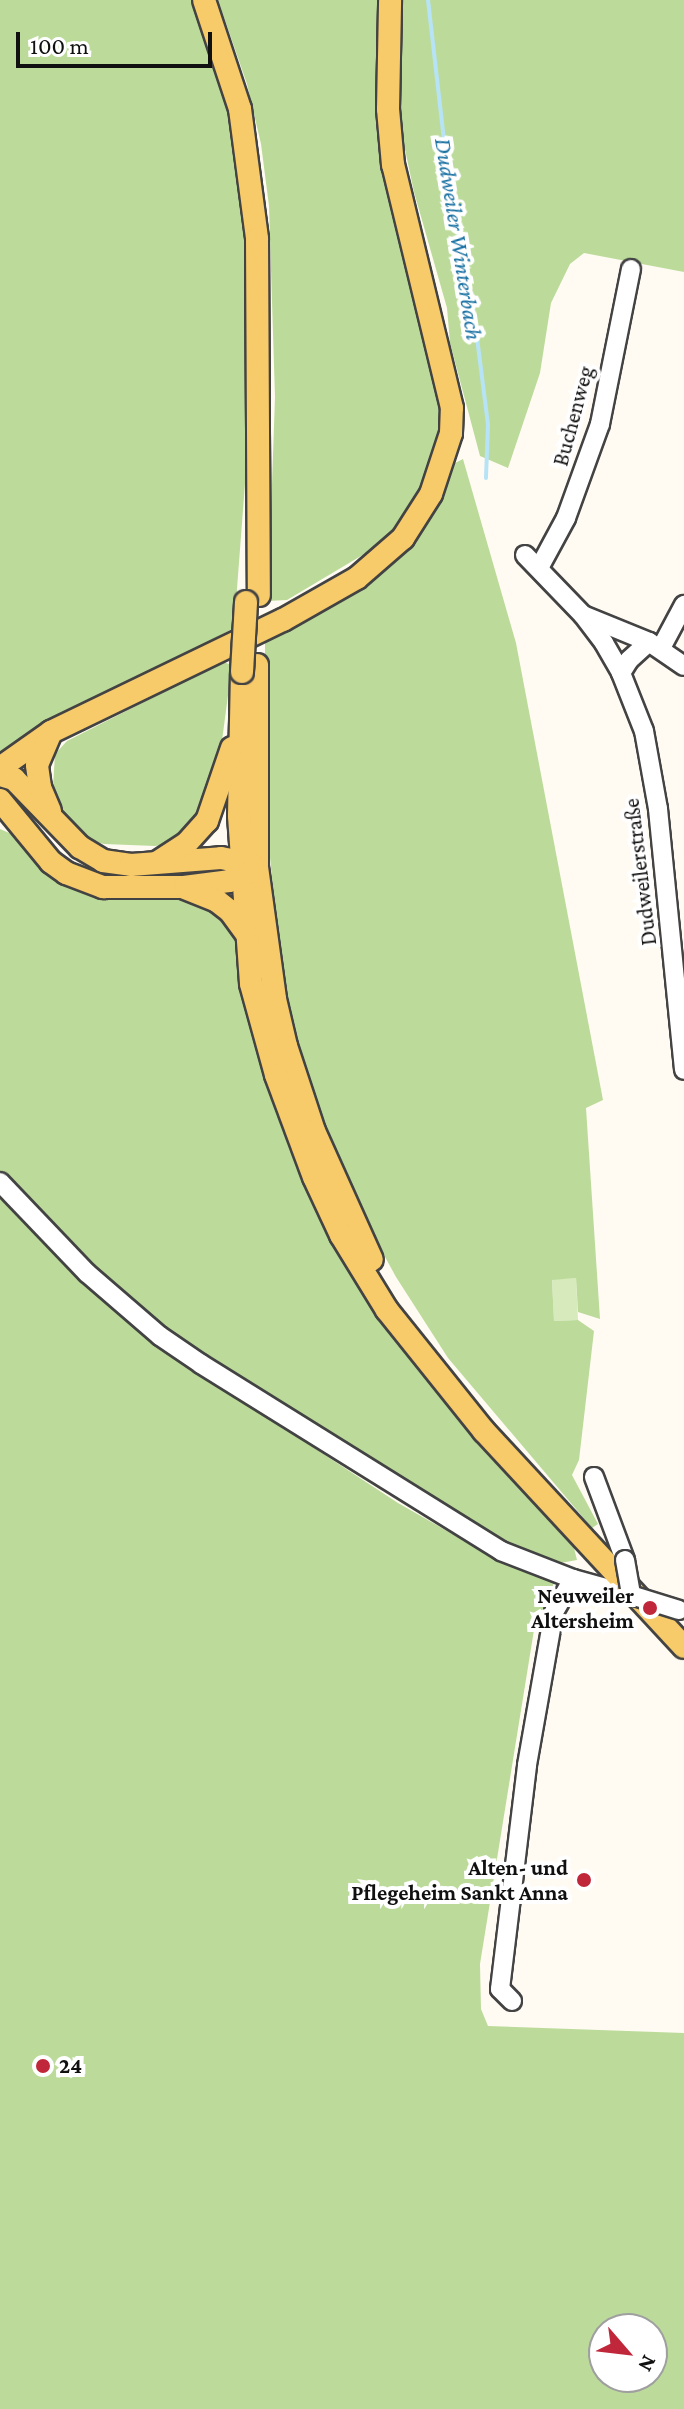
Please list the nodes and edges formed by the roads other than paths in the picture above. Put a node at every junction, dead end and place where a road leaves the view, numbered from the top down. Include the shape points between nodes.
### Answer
1 (204, 0) edge
2 (390, 0) edge
3 (631, 269) dead end
4 (525, 555) dead end
5 (539, 568) junction
6 (684, 605) edge
7 (583, 615) junction
8 (655, 645) junction
9 (684, 666) edge
10 (250, 668) junction
11 (621, 673) junction
12 (241, 700) junction
13 (51, 732) junction
14 (0, 768) edge
15 (0, 775) edge
16 (0, 800) edge
17 (0, 822) edge
18 (56, 822) junction
19 (23, 830) junction
20 (154, 864) junction
21 (246, 868) junction
22 (184, 887) junction
23 (246, 933) junction
24 (684, 1070) edge
25 (0, 1182) edge
26 (453, 1394) junction
27 (594, 1477) dead end
28 (573, 1579) junction
29 (631, 1595) junction
30 (682, 1610) edge
31 (684, 1647) edge
32 (512, 2001) dead end

1 - 10 main road via 231,73 257,239 259,388
2 - 13 main road via 393,165 452,408 451,433 431,494 403,538 357,578 283,620
3 - 5 street, Buchenweg via 596,435 566,518
4 - 5 street, Dudweilerstraße
5 - 7 street, Dudweilerstraße
6 - 8 street
7 - 8 street
7 - 11 street, Dudweilerstraße
8 - 9 street
8 - 11 street via 629,660
10 - 12 main road
10 - 21 main road
11 - 24 street, Dudweilerstraße via 644,731 658,809
12 - 20 main road via 230,759 207,821 186,844
12 - 21 main road
13 - 14 main road
13 - 18 main road via 37,774
15 - 18 main road via 14,779
16 - 19 main road
17 - 19 main road
18 - 20 main road via 103,861
19 - 22 main road via 51,862 84,881 122,889
20 - 21 main road
21 - 22 main road
21 - 23 main road
21 - 26 main road via 286,1046 314,1131 369,1255
22 - 23 main road via 217,901
23 - 26 main road via 263,1033 314,1177 364,1276
25 - 28 street via 87,1273 160,1336 501,1551
26 - 31 main road
27 - 29 street, bridge via 625,1560
28 - 29 street
28 - 32 street via 554,1612 527,1765 500,1989
29 - 30 street, bridge

